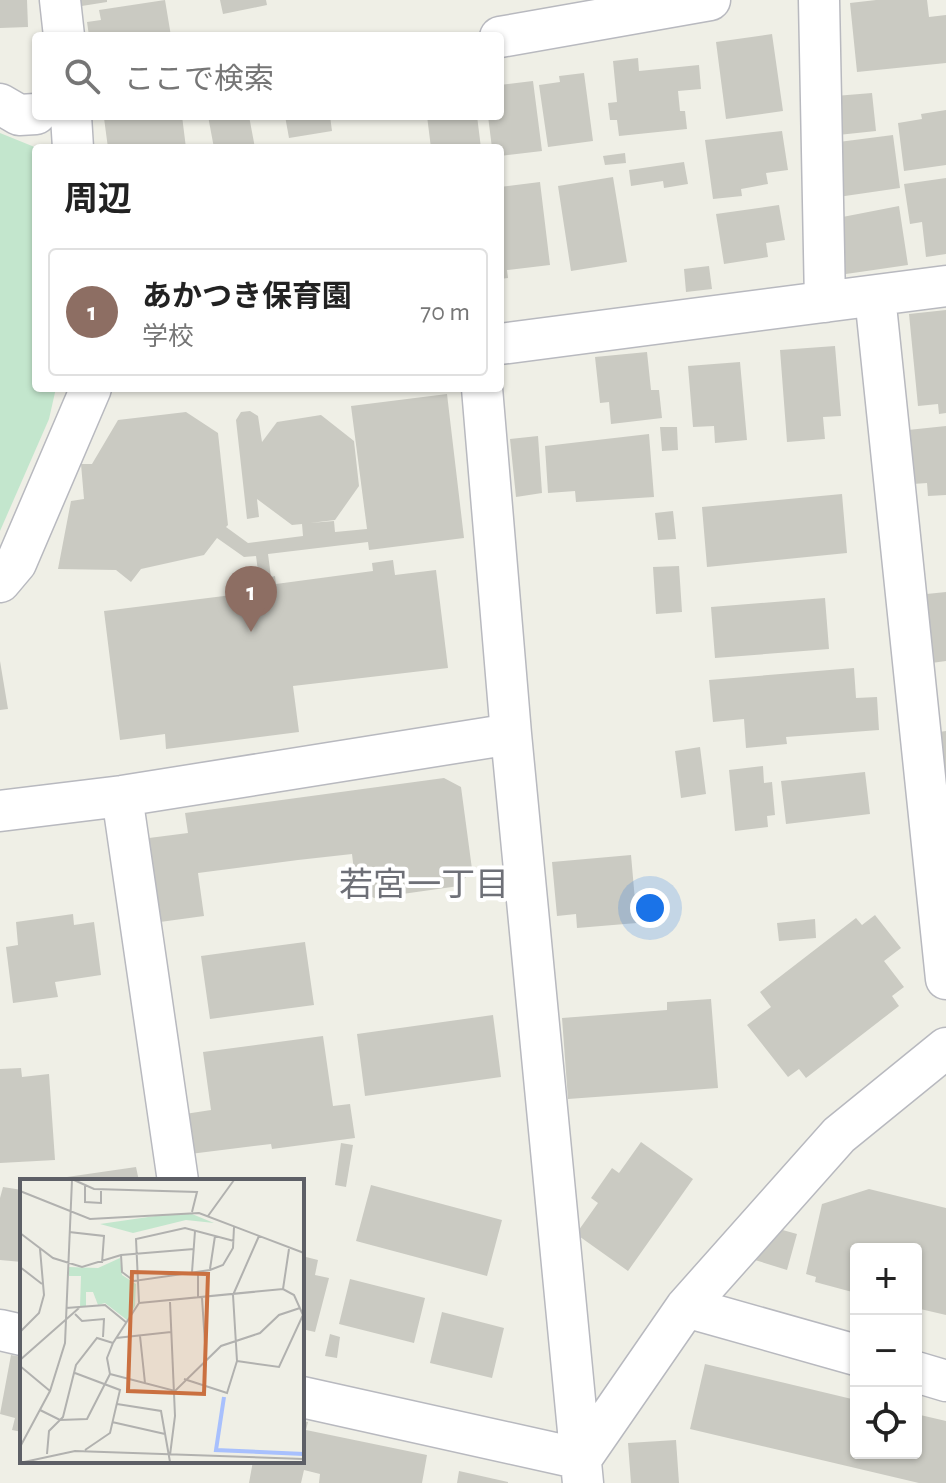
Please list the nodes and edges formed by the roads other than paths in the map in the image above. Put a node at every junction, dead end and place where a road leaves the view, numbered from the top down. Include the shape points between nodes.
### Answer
1 (60, 0) edge
2 (710, 0) edge
3 (819, 0) edge
4 (64, 32) edge
5 (504, 36) edge
6 (0, 104) edge
7 (32, 114) edge
8 (71, 120) edge
9 (73, 144) edge
10 (946, 286) edge
11 (875, 296) junction
12 (825, 302) junction
13 (504, 343) edge
14 (89, 392) edge
15 (482, 392) edge
16 (0, 582) edge
17 (511, 734) junction
18 (122, 796) junction
19 (0, 811) edge
20 (946, 979) edge
21 (946, 1048) edge
22 (178, 1179) edge
23 (686, 1307) junction
24 (0, 1330) edge
25 (20, 1335) edge
26 (850, 1353) edge
27 (922, 1374) edge
28 (946, 1381) edge
29 (304, 1398) edge
30 (582, 1471) edge

1 - 4 street
2 - 5 street
3 - 12 street
6 - 7 street via 19,115
8 - 9 street
10 - 11 street
11 - 12 street
11 - 20 street
12 - 13 street
14 - 16 street via 16,563
15 - 17 street
17 - 18 street
17 - 30 street
18 - 19 street
18 - 22 street
21 - 23 street via 839,1135
23 - 26 street
23 - 30 street
24 - 25 street
27 - 28 street
29 - 30 street

